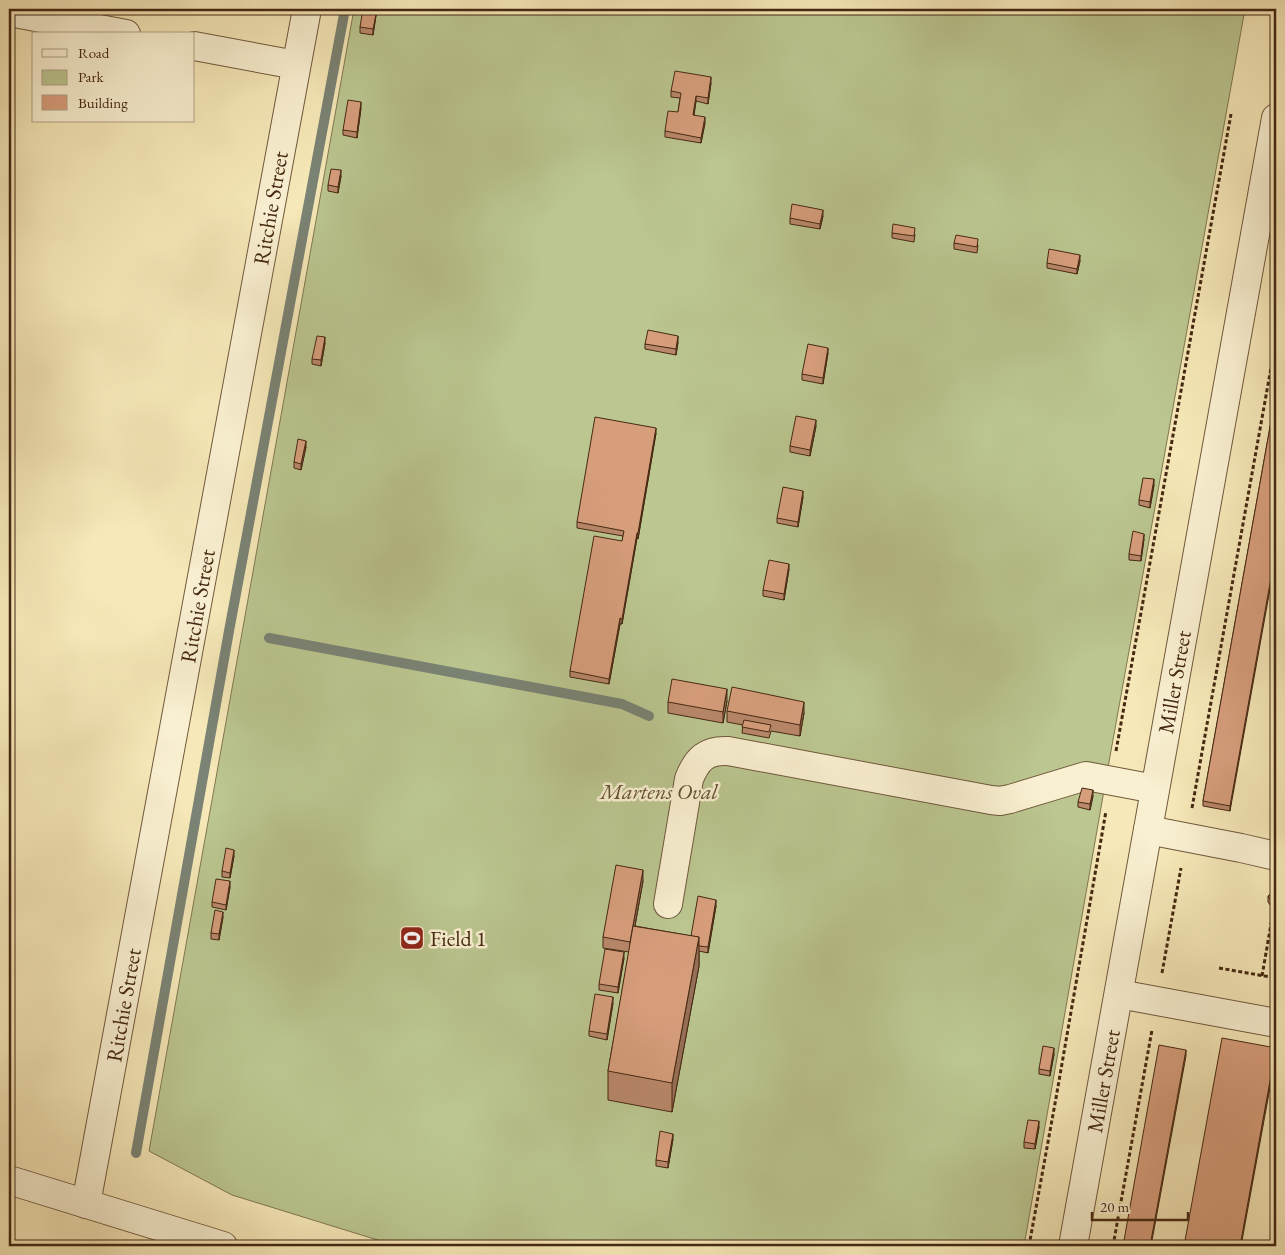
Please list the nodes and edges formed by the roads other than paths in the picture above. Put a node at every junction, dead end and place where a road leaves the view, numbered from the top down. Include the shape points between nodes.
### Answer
1 (307, 9) edge
2 (9, 12) edge
3 (115, 32) edge
4 (195, 46) edge
5 (296, 65) junction
6 (1276, 118) edge
7 (1155, 789) junction
8 (1148, 830) junction
9 (1276, 856) edge
10 (668, 904) dead end
11 (1119, 994) junction
12 (1276, 1023) edge
13 (9, 1180) edge
14 (86, 1204) junction
15 (223, 1246) edge
16 (1073, 1246) edge

1 - 5 street, Ritchie Street
2 - 3 street
4 - 5 street
5 - 14 street, Ritchie Street
6 - 7 street, Miller Street
7 - 8 street, Miller Street
7 - 10 street via 1086,776 1000,801 719,750 698,762 689,779
8 - 9 street
8 - 11 street, Miller Street
11 - 12 street
11 - 16 street, Miller Street
13 - 14 street
14 - 15 street

